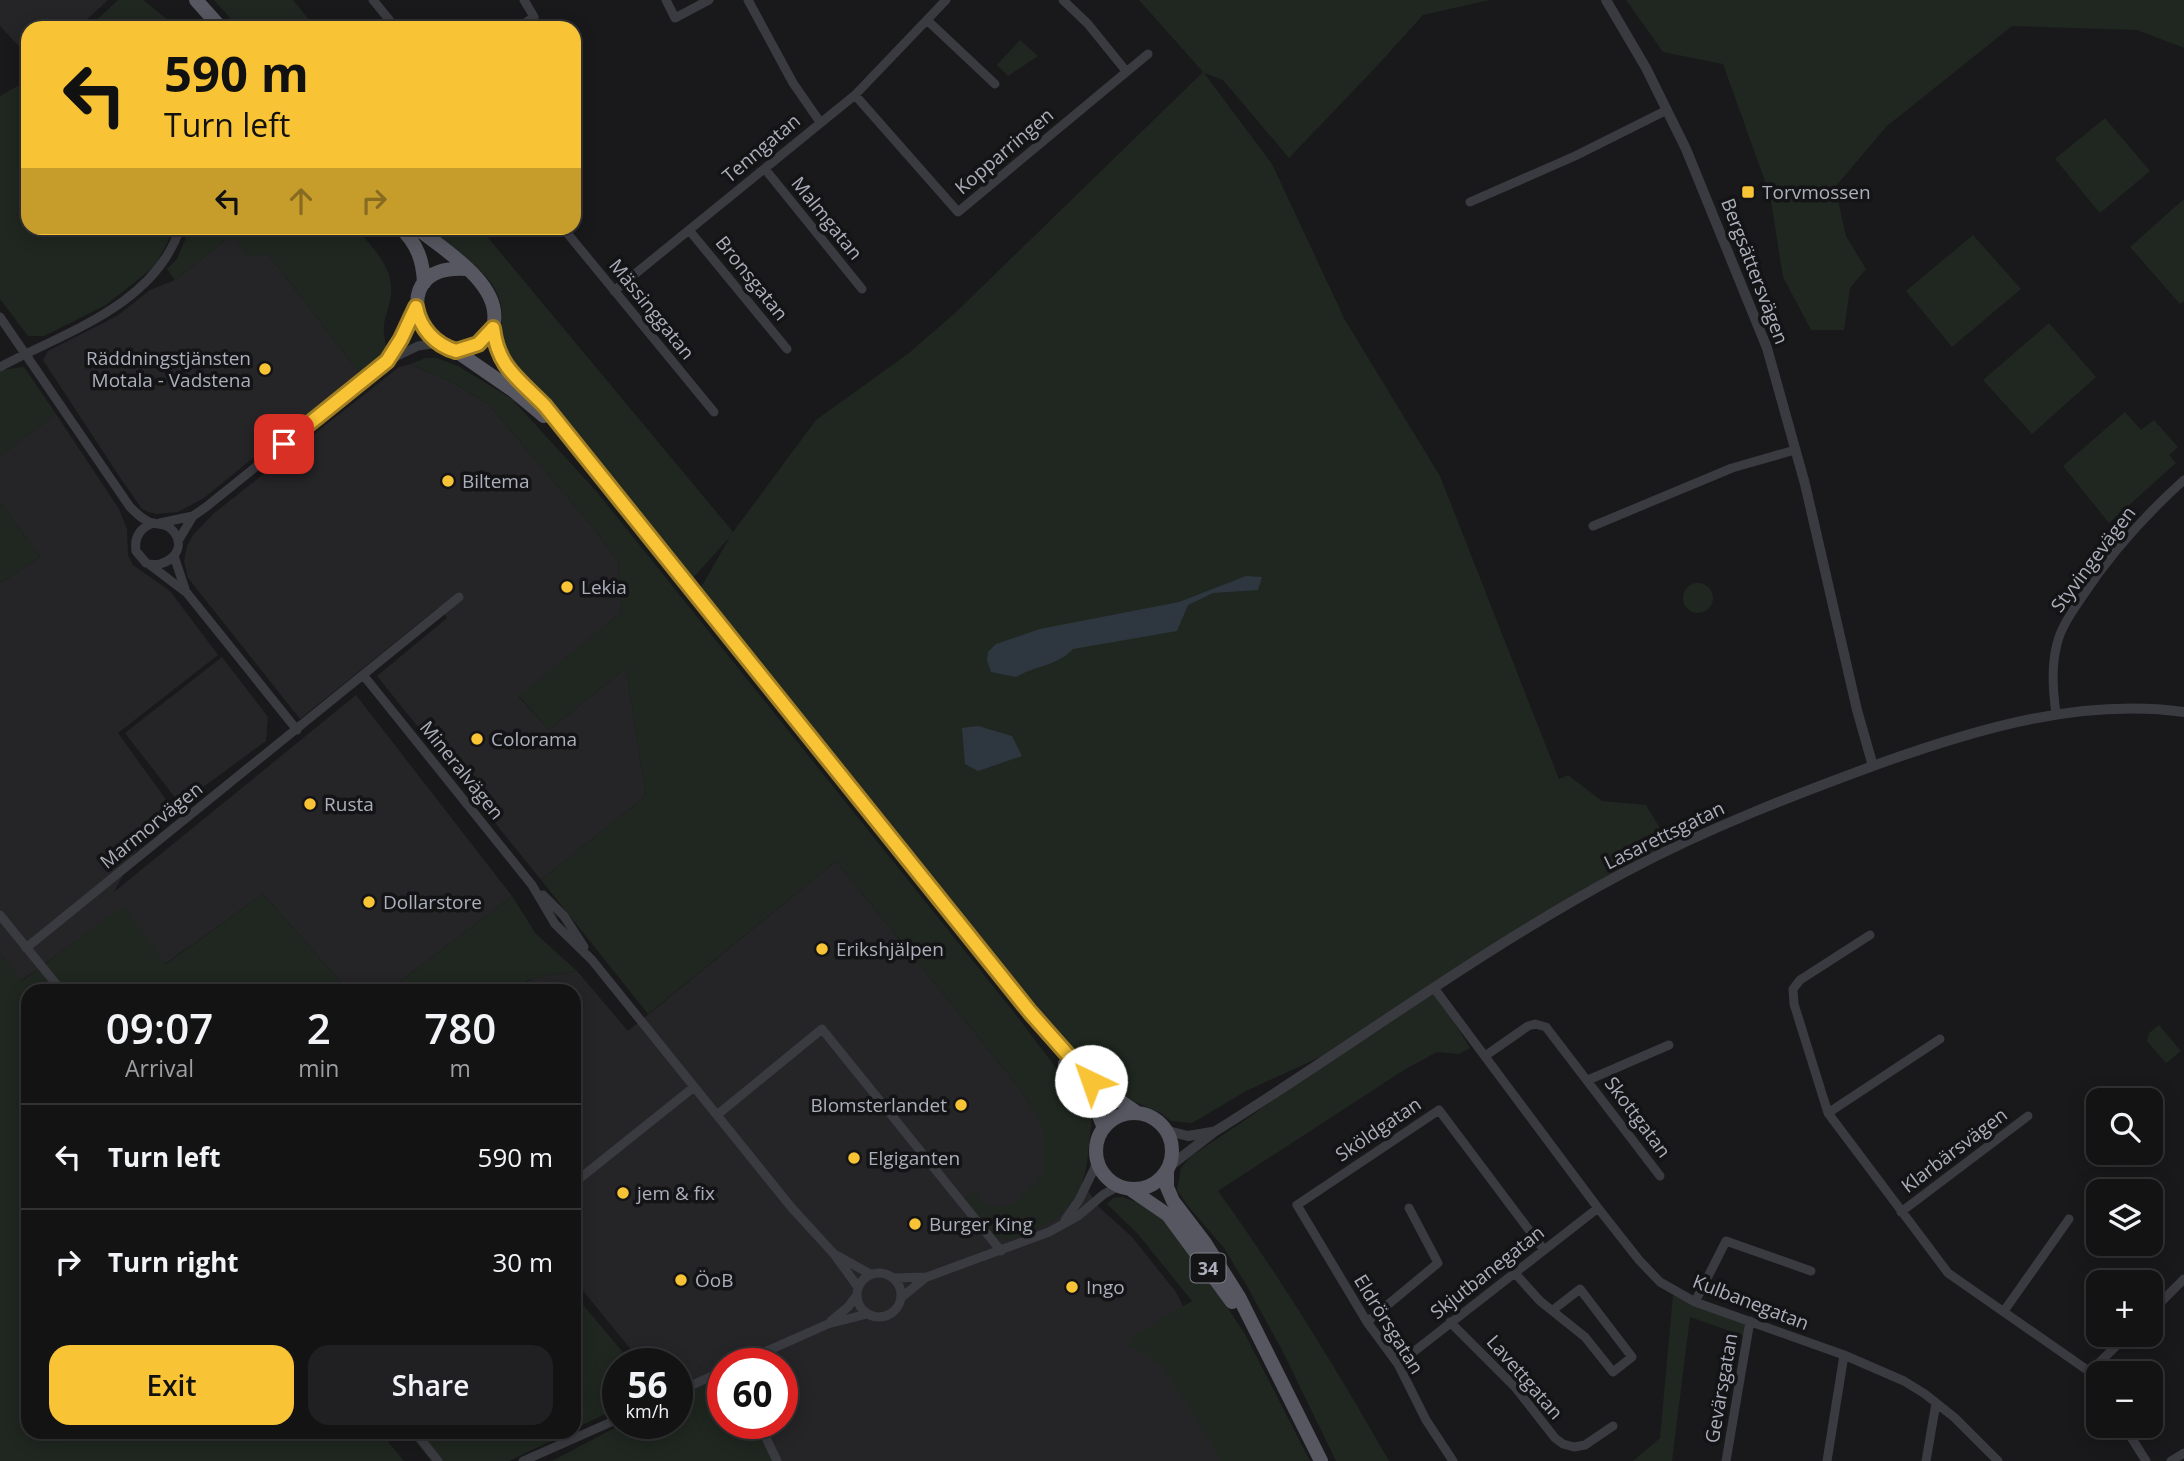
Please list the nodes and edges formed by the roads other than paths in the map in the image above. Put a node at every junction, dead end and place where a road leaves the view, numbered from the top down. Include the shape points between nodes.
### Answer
1 (196, 0) edge
2 (373, 0) edge
3 (524, 0) edge
4 (666, 0) edge
5 (709, 0) edge
6 (748, 0) edge
7 (946, 0) edge
8 (1063, 0) edge
9 (1606, 0) edge
10 (927, 20) junction
11 (215, 21) edge
12 (390, 21) edge
13 (528, 21) edge
14 (1148, 54) dead end
15 (1126, 71) junction
16 (995, 84) dead end
17 (855, 95) junction
18 (1667, 110) junction
19 (820, 122) junction
20 (765, 169) junction
21 (1470, 202) dead end
22 (690, 230) junction
23 (176, 235) edge
24 (407, 235) edge
25 (426, 235) edge
26 (569, 235) edge
27 (467, 269) junction
28 (424, 283) junction
29 (862, 289) dead end
30 (614, 291) junction
31 (416, 307) junction
32 (0, 317) edge
33 (493, 328) junction
34 (439, 343) junction
35 (787, 349) dead end
36 (456, 351) junction
37 (26, 353) junction
38 (387, 361) junction
39 (0, 367) edge
40 (714, 412) dead end
41 (571, 441) junction
42 (1796, 450) junction
43 (2184, 480) edge
44 (130, 507) junction
45 (193, 516) junction
46 (156, 523) junction
47 (1593, 526) dead end
48 (138, 534) junction
49 (178, 541) junction
50 (174, 556) junction
51 (150, 565) junction
52 (187, 593) junction
53 (459, 597) dead end
54 (364, 676) junction
55 (2184, 712) edge
56 (2056, 714) junction
57 (297, 730) junction
58 (1873, 766) junction
59 (0, 915) edge
60 (1870, 935) dead end
61 (26, 948) junction
62 (56, 984) edge
63 (1434, 988) junction
64 (1030, 1012) junction
65 (1940, 1039) dead end
66 (1669, 1045) dead end
67 (1485, 1056) junction
68 (1588, 1080) junction
69 (694, 1087) junction
70 (1136, 1112) junction
71 (1828, 1113) junction
72 (717, 1115) junction
73 (2028, 1116) dead end
74 (1104, 1128) junction
75 (1168, 1132) junction
76 (1214, 1132) junction
77 (1098, 1161) junction
78 (1168, 1169) junction
79 (1660, 1176) dead end
80 (581, 1177) edge
81 (1125, 1187) junction
82 (1297, 1205) joint
83 (1409, 1208) dead end
84 (1598, 1208) junction
85 (1901, 1212) junction
86 (2069, 1219) dead end
87 (1061, 1225) junction
88 (1544, 1250) junction
89 (1002, 1251) junction
90 (834, 1254) junction
91 (1811, 1271) dead end
92 (1514, 1272) junction
93 (870, 1274) junction
94 (927, 1277) junction
95 (894, 1278) junction
96 (2184, 1279) edge
97 (857, 1291) junction
98 (902, 1297) junction
99 (2163, 1300) edge
100 (1695, 1302) junction
101 (1553, 1310) junction
102 (2004, 1311) junction
103 (867, 1314) junction
104 (1750, 1321) junction
105 (1367, 1322) junction
106 (1450, 1322) junction
107 (828, 1324) junction
108 (2115, 1347) edge
109 (774, 1348) edge
110 (1844, 1355) junction
111 (2101, 1361) edge
112 (1272, 1362) junction
113 (1398, 1364) junction
114 (2086, 1369) edge
115 (1937, 1403) junction
116 (602, 1426) edge
117 (1614, 1426) dead end
118 (581, 1435) edge
119 (2132, 1438) edge
120 (421, 1439) edge
121 (573, 1439) edge
122 (767, 1439) edge
123 (2184, 1453) edge
124 (438, 1461) edge
125 (523, 1461) edge
126 (777, 1461) edge
127 (1321, 1461) edge
128 (1453, 1461) edge
129 (1726, 1461) edge
130 (1827, 1461) edge
131 (1926, 1461) edge
132 (1998, 1461) edge
133 (2146, 1461) edge
134 (2171, 1461) edge

1 - 11 main road
2 - 12 street
3 - 13 street via 534,17
4 - 5 street via 675,18
6 - 19 street, Tenngatan
7 - 10 street
8 - 15 street
9 - 18 street, Bergsättersvägen
10 - 16 street
10 - 17 street
14 - 15 street, Kopparringen
15 - 17 street, Kopparringen via 958,212
17 - 19 street
18 - 21 street
18 - 42 street, Bergsättersvägen via 1703,186 1767,348
19 - 20 street, Tenngatan
20 - 22 street, Tenngatan
20 - 29 street, Malmgatan
22 - 30 street, Tenngatan
22 - 35 street, Bronsgatan
23 - 37 street via 162,264 134,293
24 - 28 main road via 419,250
25 - 27 main road
26 - 30 street, Mässinggatan
27 - 28 main road via 444,271
27 - 33 main road via 483,283 493,301
28 - 31 main road
30 - 40 street, Mässinggatan
31 - 34 main road via 421,323
31 - 38 street
32 - 37 street
33 - 36 main road via 478,344
33 - 41 main road via 500,359
34 - 36 main road
34 - 38 street via 418,346
36 - 41 main road via 514,391
37 - 39 street
37 - 44 street
38 - 45 street
41 - 64 main road
42 - 47 street via 1720,473
42 - 58 street, Bergsättersvägen
43 - 56 street, Styvingevägen via 2128,534 2064,624 2054,662
44 - 46 street
44 - 48 street
45 - 46 street
45 - 49 street
46 - 48 street
46 - 49 street via 173,531
48 - 51 street via 136,551
49 - 50 street
50 - 51 street via 166,563
50 - 52 street
51 - 52 street
52 - 57 street
53 - 54 street
54 - 57 street
54 - 69 street, Mineralvägen via 532,885 555,924 592,960
55 - 56 street, Lasarettsgatan via 2122,708
56 - 58 street, Lasarettsgatan via 1975,733
57 - 61 street, Marmorvägen
58 - 63 street, Lasarettsgatan via 1731,821 1628,871 1520,932
59 - 61 street
60 - 71 street, Klarbärsvägen via 1793,989
61 - 62 street
63 - 67 street, Kulbanegatan
63 - 76 street, Lasarettsgatan
64 - 70 main road via 1091,1081
64 - 74 main road via 1093,1101
65 - 71 street
66 - 68 street, Skottgatan
67 - 68 street, Skottgatan via 1528,1027 1541,1025
67 - 84 street, Kulbanegatan
68 - 79 street, Skottgatan
69 - 72 street, Mineralvägen
69 - 80 street
70 - 74 main road via 1118,1116
70 - 75 main road via 1154,1118
71 - 85 street, Klarbärsvägen
72 - 89 street via 822,1029
72 - 90 street, Mineralvägen
73 - 85 street, Klarbärsvägen
74 - 77 main road via 1097,1140
75 - 76 street via 1196,1136
75 - 78 main road, 34 via 1173,1152
76 - 78 street, Lasarettsgatan
77 - 81 main road, 34 via 1103,1173
77 - 87 street
78 - 81 main road via 1151,1185
78 - 112 main road, 34 via 1167,1187 1173,1201 1220,1266
81 - 87 street via 1108,1191
81 - 112 main road, 34 via 1178,1227
82 - 88 street, Sköldgatan via 1438,1110
82 - 105 street, Eldrörsgatan
83 - 105 street via 1438,1263
84 - 88 street, Skjutbanegatan
84 - 100 street, Kulbanegatan via 1653,1275
85 - 102 street, Klarbärsvägen via 1948,1273
86 - 102 street
87 - 89 street
88 - 92 street, Skjutbanegatan
89 - 94 street
90 - 93 street, Mineralvägen
90 - 97 street, Mineralvägen
91 - 100 street via 1726,1241
92 - 101 street
92 - 106 street, Skjutbanegatan
93 - 95 street
93 - 97 street
94 - 95 street
94 - 98 street
95 - 98 street
96 - 99 street
97 - 103 street
97 - 107 street via 848,1307
98 - 103 street via 888,1315
100 - 104 street, Kulbanegatan
101 - 101 street via 1585,1337 1613,1372 1632,1357 1580,1289
102 - 114 street, Klarbärsvägen
103 - 107 street
104 - 110 street, Kulbanegatan
104 - 129 street, Gevärsgatan
105 - 113 street, Eldrörsgatan
106 - 113 street, Skjutbanegatan
106 - 117 street, Lavettgatan via 1515,1387 1563,1444 1585,1444
107 - 109 street
108 - 111 street
110 - 115 street, Kulbanegatan via 1904,1381
110 - 130 street
112 - 127 main road, 34
113 - 128 street, Eldrörsgatan
115 - 131 street
115 - 132 street, Kulbanegatan
116 - 118 street
119 - 133 street
120 - 124 street
121 - 125 street
122 - 126 street
123 - 134 street

